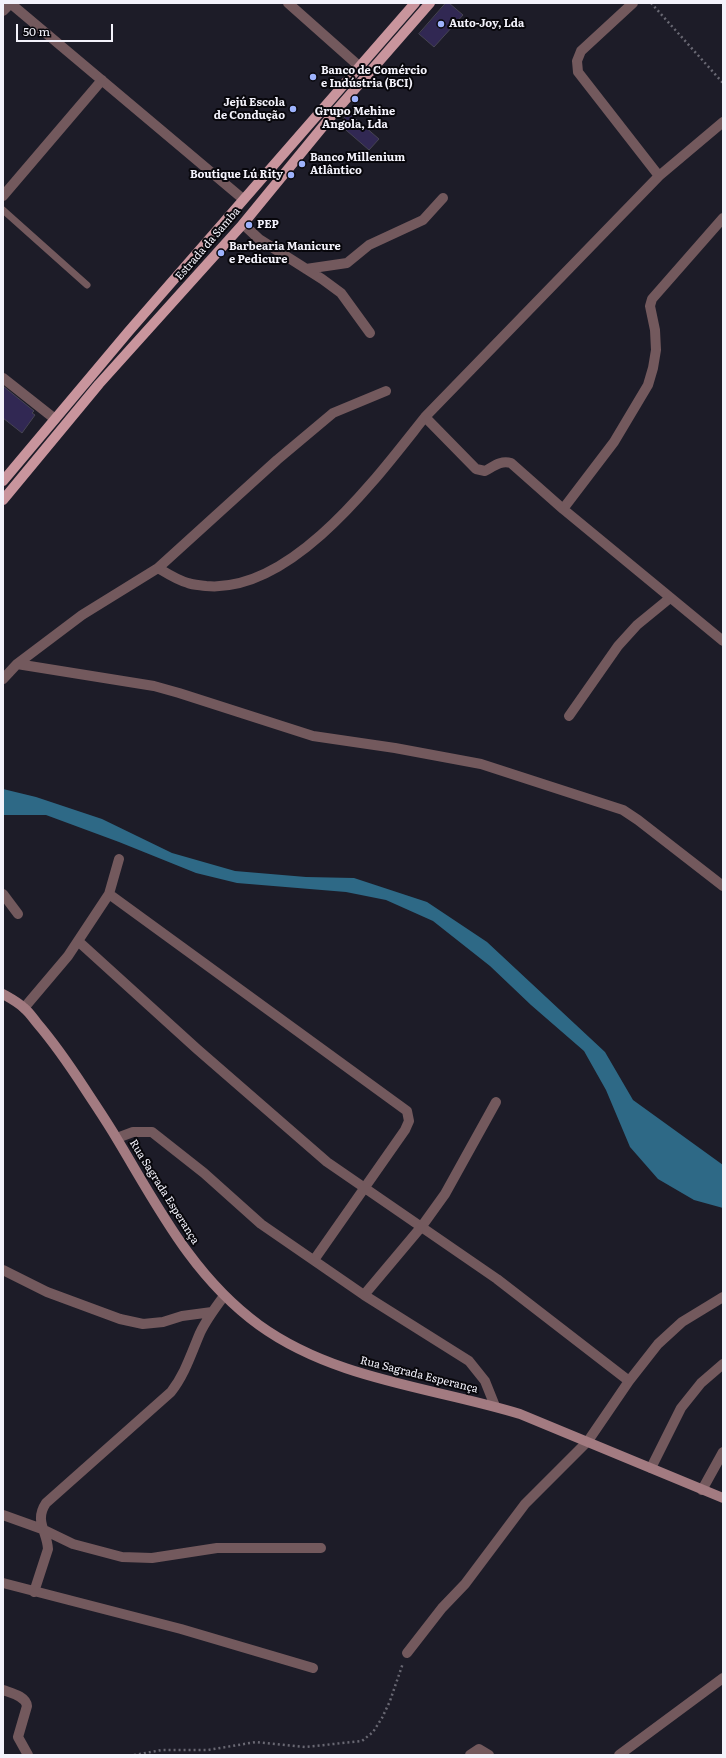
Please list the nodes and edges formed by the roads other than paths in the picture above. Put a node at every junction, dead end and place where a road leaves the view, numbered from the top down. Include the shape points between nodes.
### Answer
1 (10, 3) edge
2 (288, 3) edge
3 (415, 3) edge
4 (430, 3) edge
5 (633, 3) edge
6 (3, 11) edge
7 (360, 67) junction
8 (102, 80) junction
9 (723, 122) edge
10 (659, 176) junction
11 (3, 196) edge
12 (443, 198) dead end
13 (243, 199) junction
14 (3, 210) edge
15 (723, 218) edge
16 (243, 224) junction
17 (306, 269) junction
18 (87, 285) dead end
19 (370, 333) dead end
20 (3, 378) edge
21 (386, 391) dead end
22 (425, 418) junction
23 (54, 419) junction
24 (3, 481) edge
25 (3, 500) edge
26 (563, 509) junction
27 (158, 568) junction
28 (670, 598) junction
29 (723, 641) edge
30 (17, 664) junction
31 (3, 679) edge
32 (569, 716) dead end
33 (119, 859) dead end
34 (723, 886) edge
35 (3, 894) edge
36 (109, 894) junction
37 (18, 914) dead end
38 (78, 942) junction
39 (3, 994) edge
40 (24, 1008) junction
41 (496, 1102) dead end
42 (117, 1138) junction
43 (365, 1187) junction
44 (422, 1226) junction
45 (314, 1260) junction
46 (3, 1270) edge
47 (364, 1295) junction
48 (224, 1296) junction
49 (723, 1297) edge
50 (212, 1312) junction
51 (723, 1364) edge
52 (629, 1381) junction
53 (495, 1406) junction
54 (588, 1441) junction
55 (723, 1452) edge
56 (651, 1468) junction
57 (702, 1490) junction
58 (723, 1498) edge
59 (3, 1515) edge
60 (42, 1529) junction
61 (321, 1548) dead end
62 (3, 1583) edge
63 (34, 1592) junction
64 (407, 1653) road end
65 (313, 1668) dead end
66 (723, 1678) edge
67 (3, 1690) edge
68 (28, 1755) edge
69 (470, 1755) edge
70 (489, 1755) edge
71 (619, 1755) edge

1 - 6 street
1 - 8 street
2 - 7 street
3 - 7 main road, Estrada da Samba
4 - 16 main road, Estrada da Samba via 334,113
5 - 10 street via 581,51 577,61 578,72
7 - 13 main road, Estrada da Samba
8 - 11 street
8 - 13 street
9 - 10 street
10 - 22 street
12 - 17 street via 423,220 369,245 347,263
13 - 23 main road, Estrada da Samba
14 - 18 lane
15 - 26 street via 652,299 650,306 656,350 648,385 614,442
16 - 17 street via 259,239
16 - 25 main road, Estrada da Samba via 99,384
17 - 19 street via 340,294
20 - 23 street
21 - 27 street via 333,413
22 - 26 street via 476,469 485,471 500,462 511,463
22 - 27 street via 349,507 291,560 272,570 227,586 189,584
23 - 24 main road, Estrada da Samba
26 - 28 street
27 - 30 street via 82,615
28 - 29 street
28 - 32 street via 637,625 618,646
30 - 31 street
30 - 34 street via 154,686 313,736 481,764 623,810
33 - 36 street
35 - 37 street
36 - 38 street
36 - 43 street via 407,1111 409,1121 405,1130
38 - 40 street
38 - 43 street via 327,1162
39 - 40 street, Rua Sagrada Esperança
40 - 42 street, Rua Sagrada Esperança via 54,1044
41 - 44 street via 445,1194
42 - 45 street via 133,1132 152,1132 204,1173 261,1224
42 - 48 street, Rua Sagrada Esperança via 165,1221 194,1262
43 - 44 street
43 - 45 street
44 - 47 street
44 - 52 street via 497,1279
45 - 47 street
46 - 50 street via 47,1292 120,1319 143,1324
47 - 53 street via 468,1361 485,1381
48 - 50 street
48 - 53 street, Rua Sagrada Esperança via 260,1326 323,1360 353,1372
49 - 52 street via 682,1322 658,1344
50 - 60 street via 178,1383 46,1503 40,1514
51 - 56 street via 701,1383 681,1408
52 - 54 street
53 - 54 street, Rua Sagrada Esperança
54 - 56 street, Rua Sagrada Esperança
54 - 64 street via 525,1504 474,1574 442,1608
55 - 57 street
56 - 57 street, Rua Sagrada Esperança
57 - 58 street, Rua Sagrada Esperança
59 - 60 street
60 - 61 street via 73,1544 122,1557 152,1558 217,1548
60 - 63 street via 48,1542 48,1549
62 - 63 street
63 - 65 street via 181,1629
66 - 71 street
67 - 68 street via 23,1698 26,1702 18,1737
69 - 70 street via 479,1749

